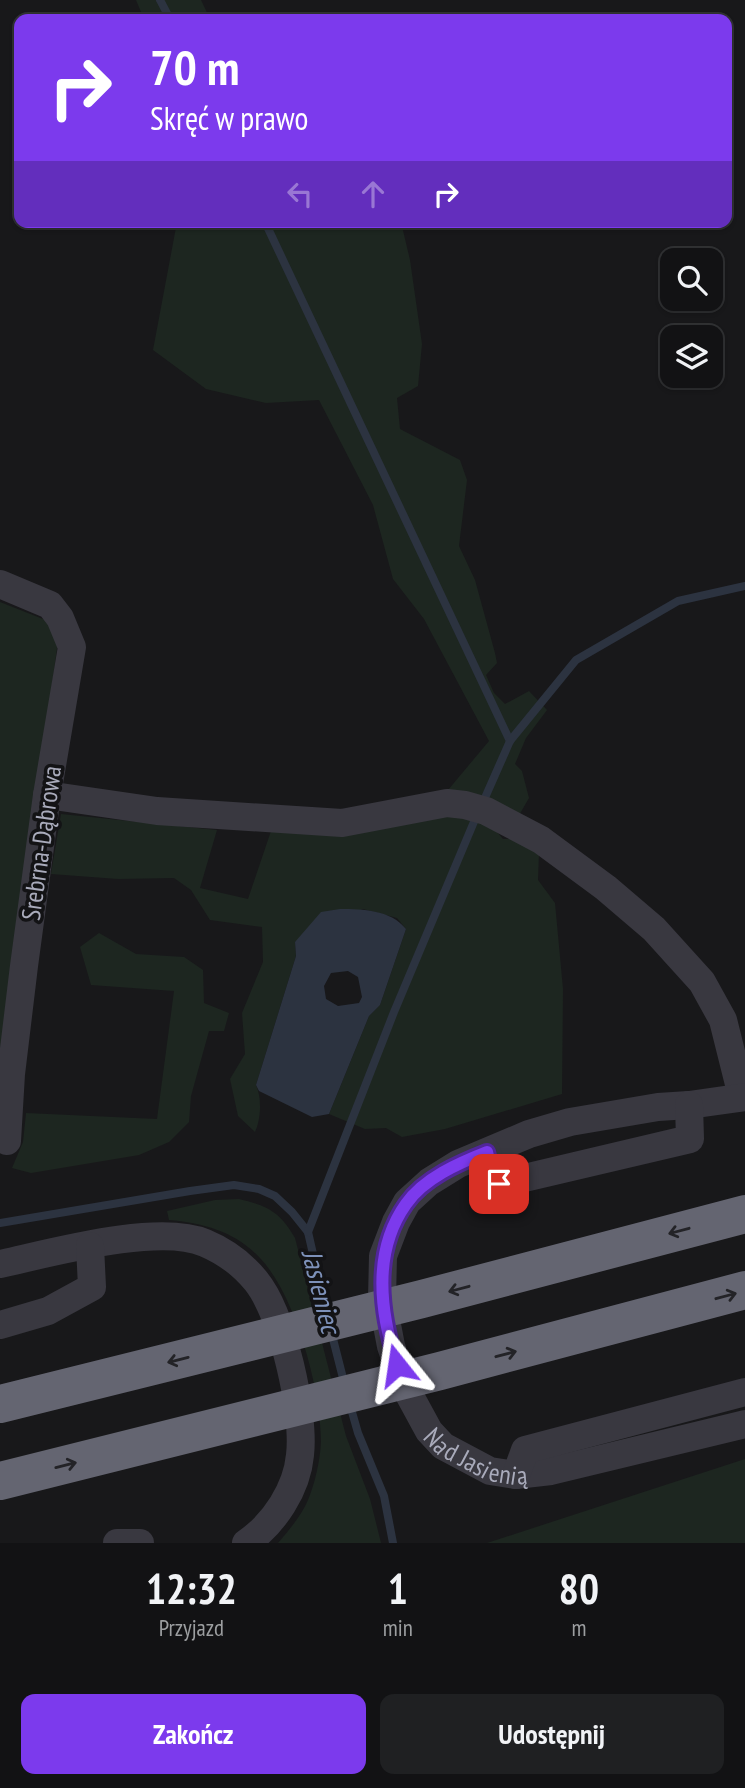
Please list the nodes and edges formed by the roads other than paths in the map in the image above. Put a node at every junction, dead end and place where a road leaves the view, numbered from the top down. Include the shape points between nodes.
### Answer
1 (0, 584) edge
2 (47, 795) junction
3 (743, 1097) edge
4 (689, 1105) junction
5 (7, 1141) dead end
6 (487, 1152) junction
7 (745, 1214) edge
8 (90, 1246) junction
9 (0, 1264) edge
10 (745, 1290) edge
11 (0, 1325) edge
12 (745, 1392) edge
13 (0, 1404) edge
14 (745, 1424) edge
15 (516, 1475) junction
16 (0, 1481) edge
17 (117, 1543) edge
18 (140, 1543) edge
19 (246, 1543) edge

1 - 2 street, Srebrna-Dąbrowa via 50,605 72,647
2 - 3 street via 157,811 342,823 447,803 486,811 541,841 606,888 654,929 702,982 723,1020
2 - 5 street, Srebrna-Dąbrowa via 11,1074
3 - 4 street, Nad Jasienią
4 - 6 street, Nad Jasienią via 570,1122
4 - 6 street via 690,1139 499,1184
6 - 15 street, Nad Jasienią via 429,1182 407,1202 383,1256 382,1299 404,1385 429,1431 443,1446 472,1463
7 -> 13 highway
8 - 9 street
8 - 11 street via 92,1287 48,1311
8 - 19 street via 160,1236 203,1242 235,1260 257,1281 276,1317 299,1414 300,1456 291,1489 275,1516
16 -> 10 highway
12 - 15 street via 525,1450
14 - 15 street, Nad Jasienią via 551,1471
17 - 18 street

